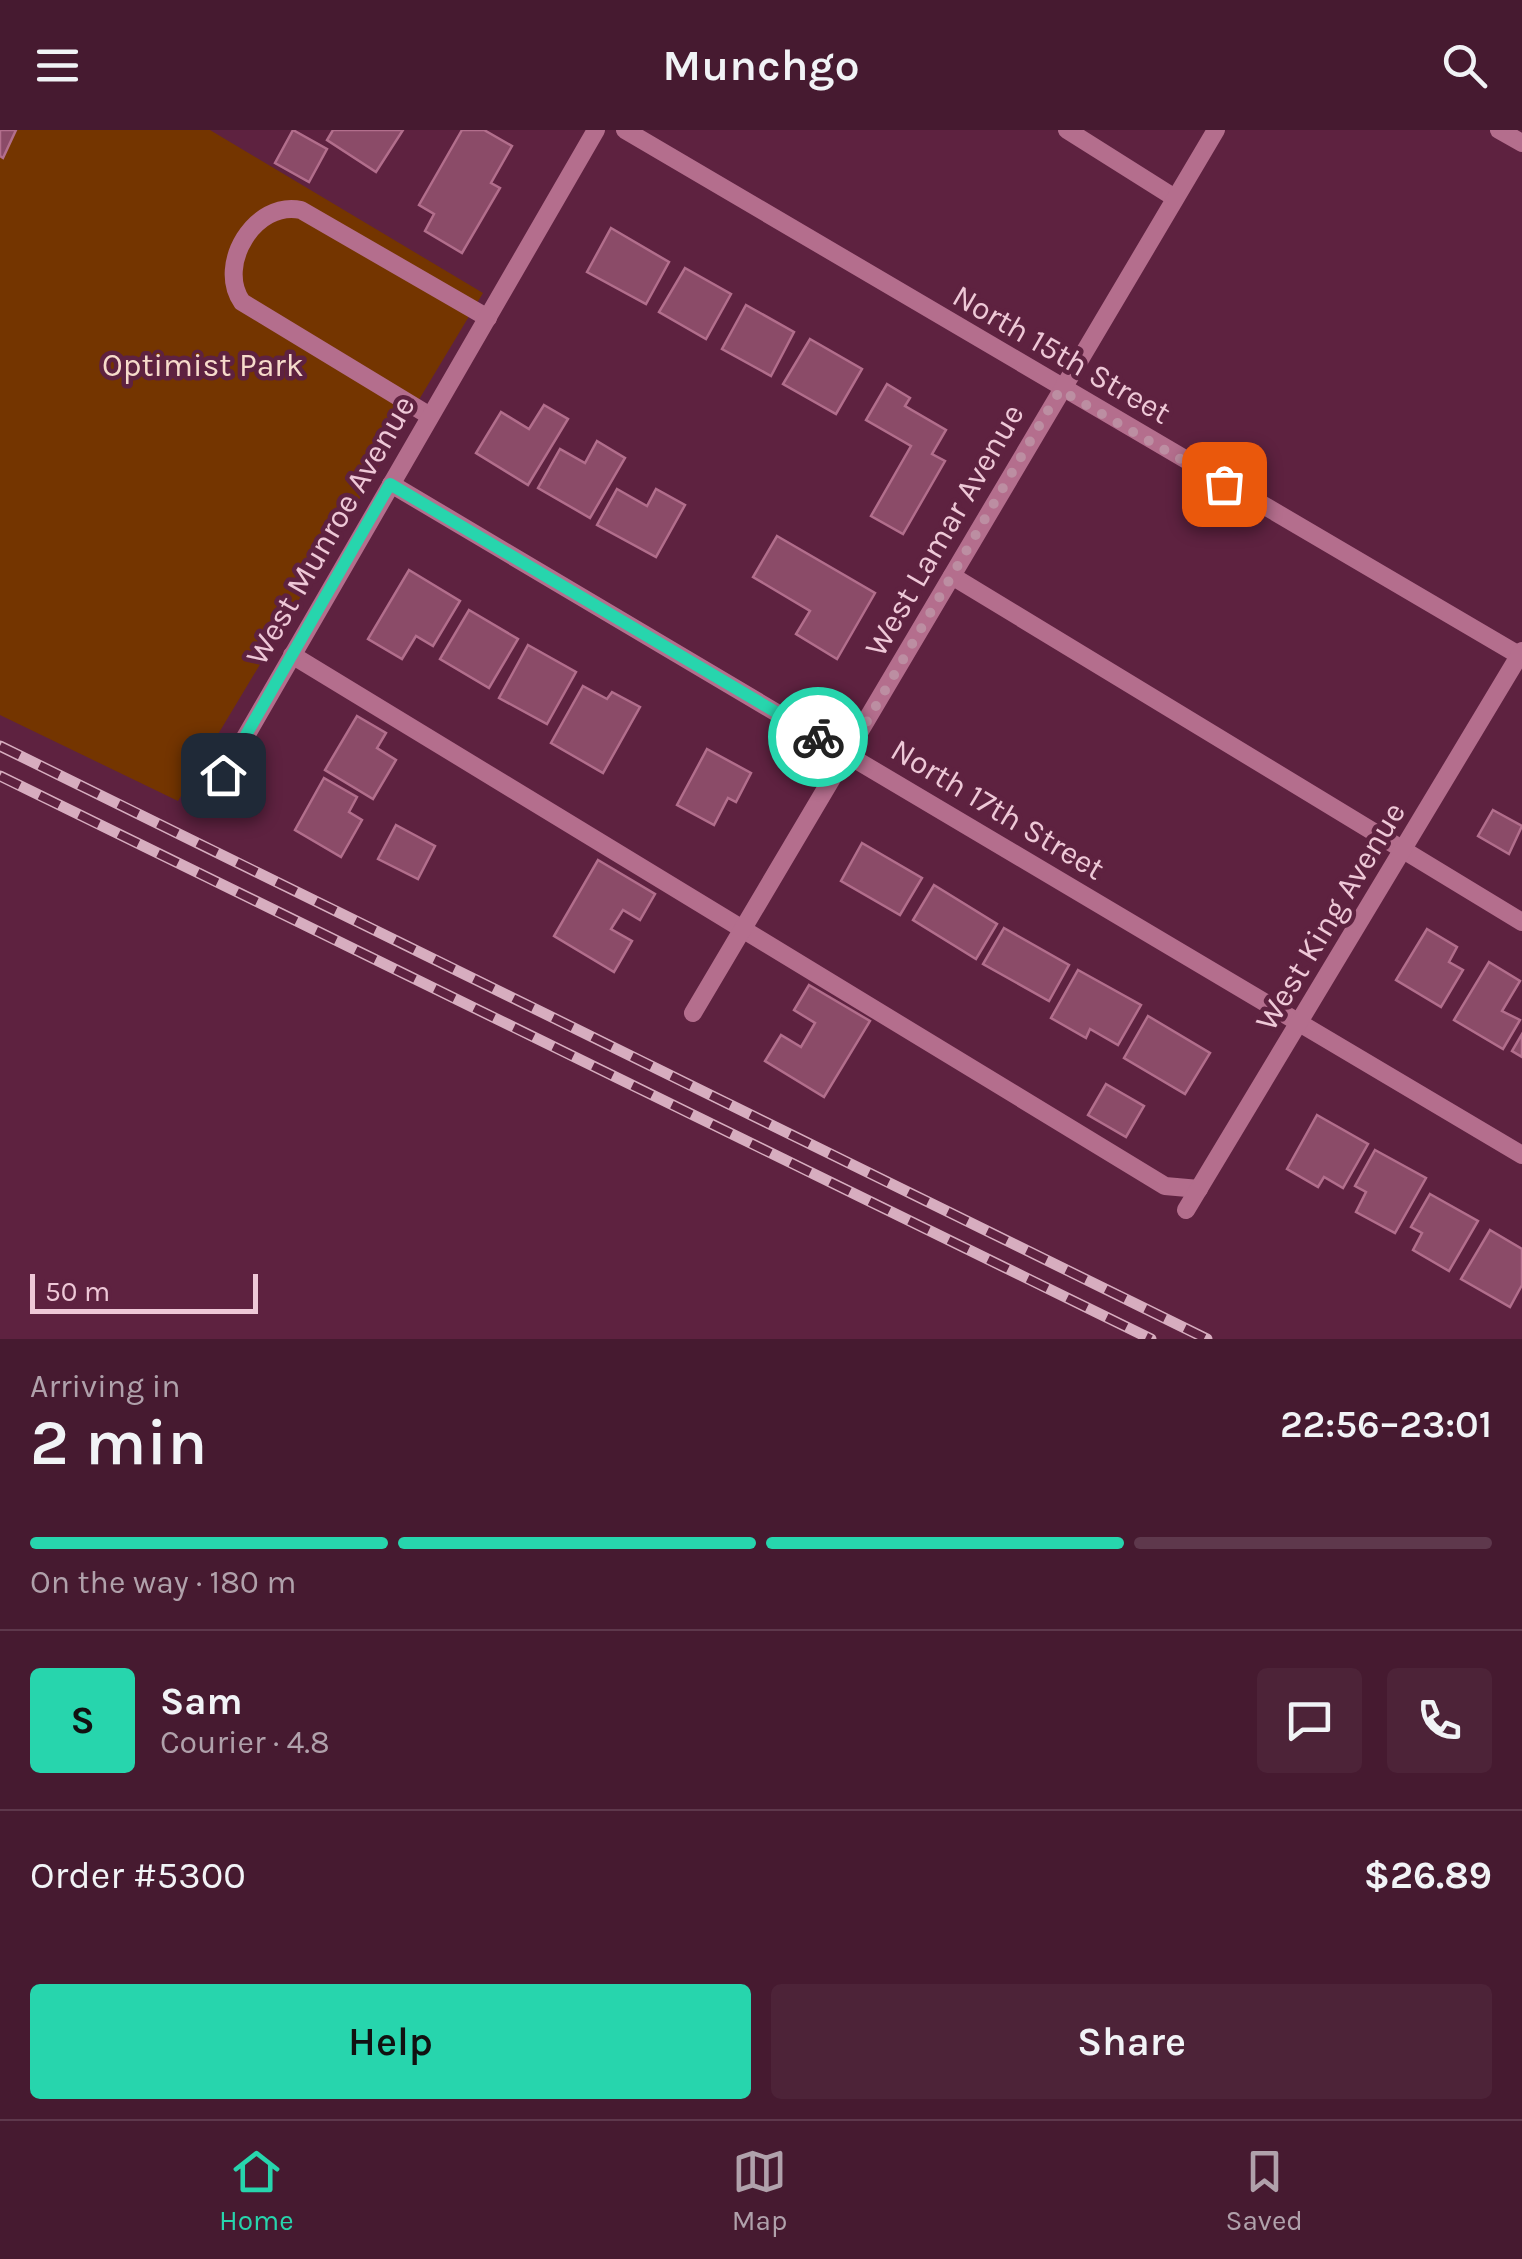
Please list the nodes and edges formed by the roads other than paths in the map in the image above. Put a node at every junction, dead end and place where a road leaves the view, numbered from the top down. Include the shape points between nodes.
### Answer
1 (596, 130) edge
2 (625, 130) edge
3 (1067, 130) edge
4 (1216, 130) edge
5 (1499, 130) edge
6 (1522, 144) edge
7 (1175, 198) junction
8 (488, 318) junction
9 (1060, 390) junction
10 (430, 416) junction
11 (390, 484) junction
12 (952, 576) junction
13 (292, 655) junction
14 (1521, 655) edge
15 (848, 754) junction
16 (206, 805) dead end
17 (1404, 851) junction
18 (1522, 922) edge
19 (744, 928) junction
20 (693, 1013) dead end
21 (1301, 1025) junction
22 (1522, 1155) edge
23 (1199, 1189) junction
24 (1186, 1210) dead end

1 - 8 street, West Munroe Avenue
2 - 9 street, North 15th Street
3 - 7 street
4 - 7 street, West Lamar Avenue
5 - 6 street
7 - 9 street, West Lamar Avenue
8 - 10 street, West Munroe Avenue
8 - 10 street via 301,210 285,206 256,220 231,273 242,302
9 - 12 street, West Lamar Avenue
9 - 14 street, North 15th Street
10 - 11 street, West Munroe Avenue
11 - 13 street, West Munroe Avenue
11 - 15 street, North 17th Street
12 - 15 street, West Lamar Avenue
12 - 17 street
13 - 16 street, West Munroe Avenue
13 - 19 street
14 - 17 street, West King Avenue
15 - 19 street, West Lamar Avenue
15 - 21 street, North 17th Street
17 - 18 street
17 - 21 street, West King Avenue
19 - 20 street, West Lamar Avenue
19 - 23 street via 1165,1186
21 - 22 street, North 17th Street
21 - 23 street, West King Avenue
23 - 24 street, West King Avenue

